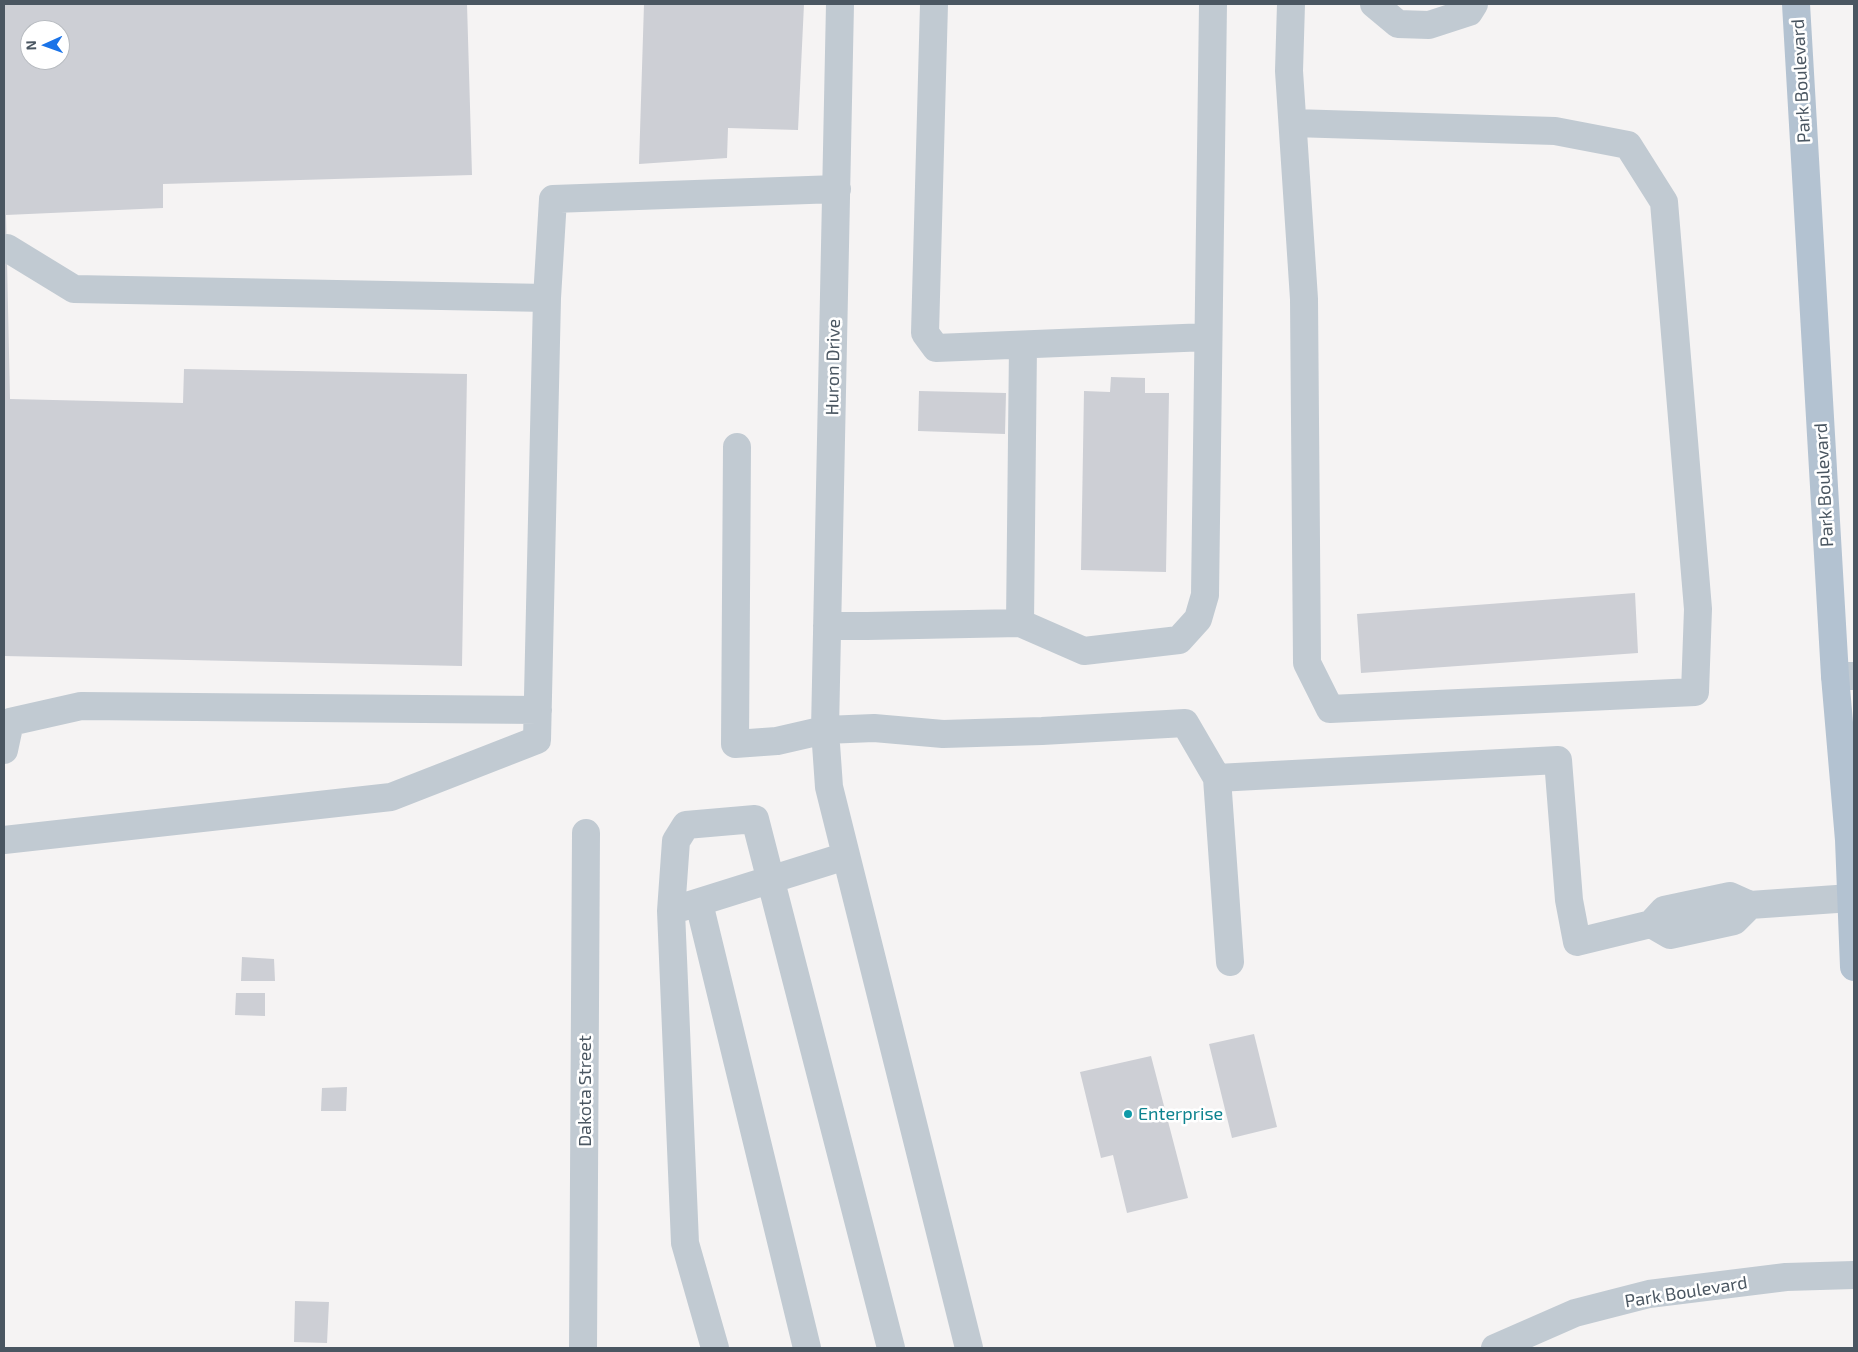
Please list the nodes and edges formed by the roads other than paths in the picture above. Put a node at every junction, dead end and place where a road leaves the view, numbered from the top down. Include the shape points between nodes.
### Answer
1 (840, 4) edge
2 (934, 4) edge
3 (1213, 4) edge
4 (1291, 4) edge
5 (1374, 4) edge
6 (1474, 4) edge
7 (1796, 4) edge
8 (1293, 123) junction
9 (837, 189) junction
10 (7, 248) dead end
11 (547, 298) junction
12 (1208, 337) junction
13 (1023, 344) junction
14 (737, 447) dead end
15 (1020, 622) junction
16 (827, 626) junction
17 (1845, 676) edge
18 (538, 710) junction
19 (825, 730) junction
20 (4, 750) edge
21 (1217, 778) junction
22 (586, 833) dead end
23 (4, 840) edge
24 (846, 856) junction
25 (770, 880) junction
26 (1851, 898) junction
27 (699, 903) junction
28 (671, 911) junction
29 (1230, 962) dead end
30 (1854, 967) edge
31 (1854, 1275) edge
32 (583, 1348) edge
33 (715, 1348) edge
34 (807, 1348) edge
35 (891, 1348) edge
36 (969, 1348) edge
37 (1495, 1348) edge

1 - 9 street, Huron Drive
2 - 13 street via 925,333 936,348
3 - 12 street
4 - 8 street via 1289,71
5 - 6 street via 1398,24 1429,24 1469,12
7 - 17 main road, Park Boulevard
8 - 8 street via 1304,299 1307,663 1330,709 1695,692 1698,609 1664,202 1628,145 1556,131
9 - 11 street via 553,199
9 - 16 street, Huron Drive
10 - 11 street via 74,289
11 - 18 street
12 - 13 street
12 - 15 street via 1204,595 1198,619 1179,640 1084,651
13 - 15 street
14 - 19 street via 735,744 777,741
15 - 16 street
16 - 19 street, Huron Drive
17 - 26 main road, Park Boulevard
18 - 20 street via 81,706 10,722
18 - 23 street via 537,740 391,797
19 - 21 street via 874,728 943,734 1042,732 1184,723
19 - 24 street, Huron Drive via 829,788
21 - 26 street via 1558,760 1569,900 1577,942 1651,924 1664,910 1730,896 1750,904
21 - 29 street
22 - 32 street, Dakota Street
24 - 25 street
24 - 36 street, Huron Drive
25 - 27 street
25 - 28 street via 755,819 686,825 676,841
25 - 35 street
26 - 30 main road, Park Boulevard
27 - 28 street
27 - 34 street
28 - 33 street via 685,1243
31 - 37 street, Park Boulevard via 1786,1277 1649,1294 1575,1313

